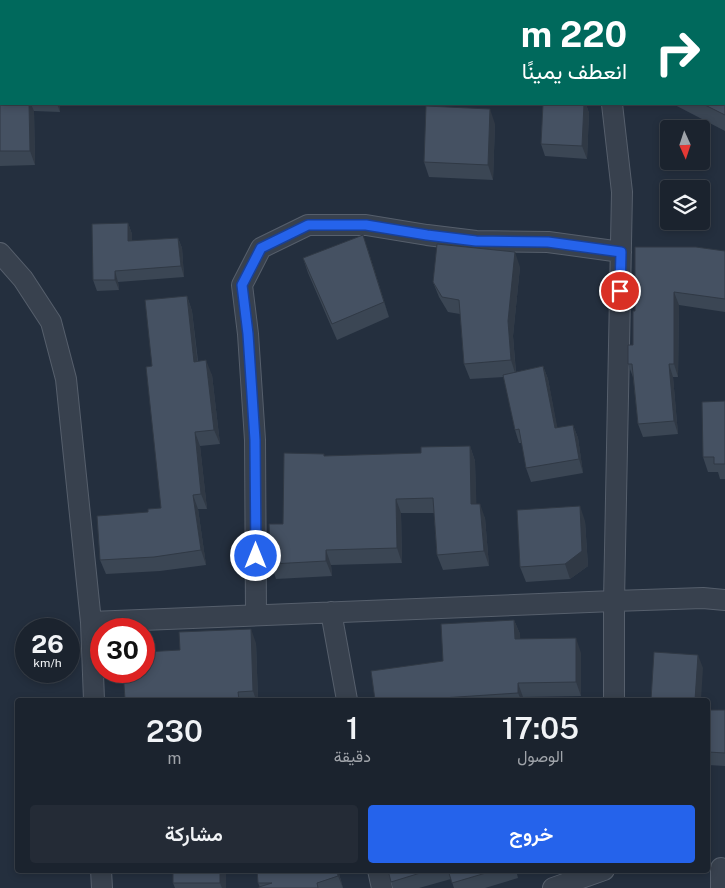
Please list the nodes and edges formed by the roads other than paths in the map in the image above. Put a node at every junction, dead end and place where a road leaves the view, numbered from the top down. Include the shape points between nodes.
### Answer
1 (612, 105) edge
2 (621, 252) junction
3 (0, 253) edge
4 (725, 600) edge
5 (614, 601) junction
6 (331, 612) junction
7 (256, 615) junction
8 (91, 618) edge
9 (155, 619) edge
10 (93, 683) edge
11 (94, 698) edge
12 (347, 698) edge
13 (614, 698) edge
14 (718, 868) edge
15 (101, 873) edge
16 (379, 873) edge
17 (596, 873) edge
18 (102, 888) edge
19 (382, 888) edge
20 (553, 888) edge
21 (721, 888) edge

1 - 2 street via 622,192
2 - 5 street
2 - 7 street via 548,242 476,241 366,225 308,225 261,248 242,285 255,440
3 - 8 street via 23,279 51,322 66,379
4 - 5 street
5 - 6 street
5 - 13 street
6 - 7 street
6 - 12 street
7 - 9 street
10 - 11 street
14 - 21 street
15 - 18 street
16 - 19 street
17 - 20 street

